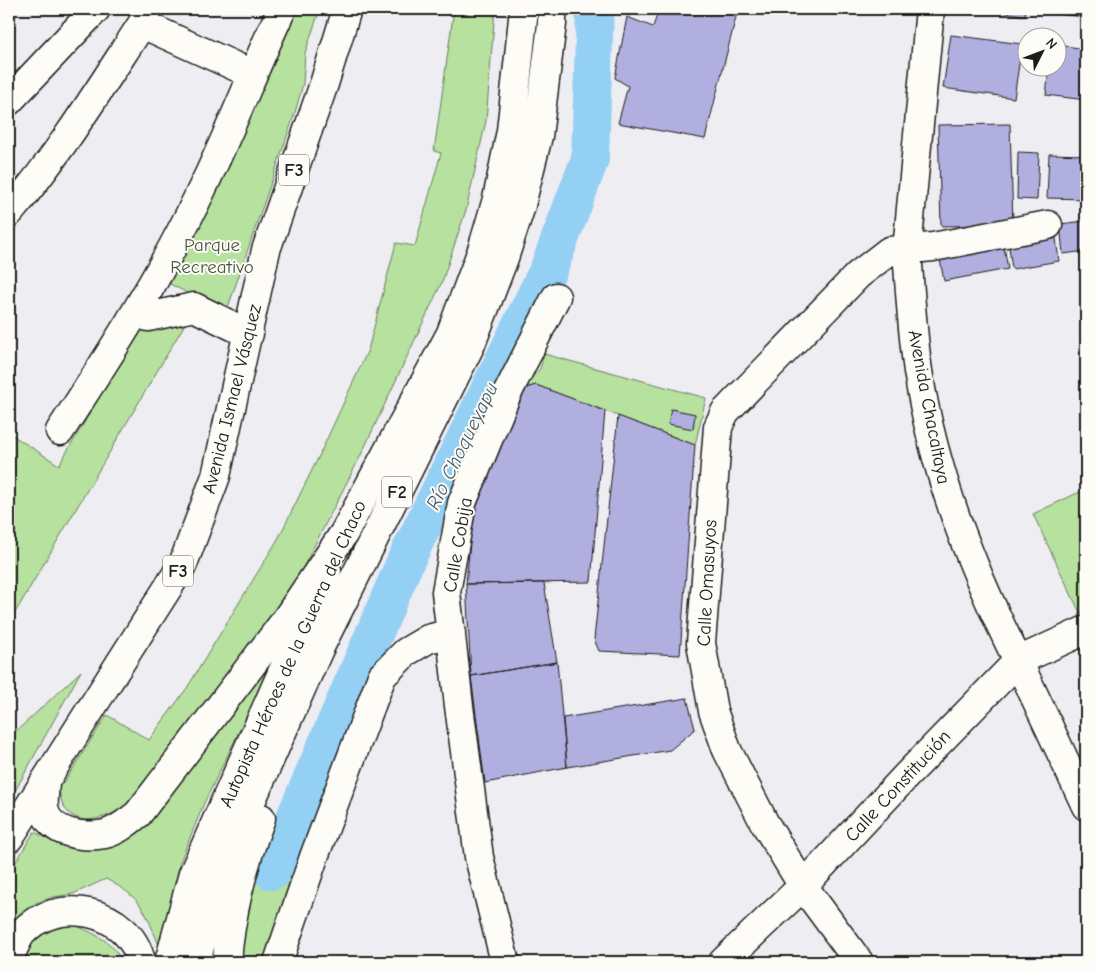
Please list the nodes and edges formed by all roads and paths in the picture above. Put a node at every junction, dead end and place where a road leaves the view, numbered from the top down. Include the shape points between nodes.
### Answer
1 (96, 9) edge
2 (282, 9) edge
3 (347, 9) edge
4 (524, 9) edge
5 (552, 9) edge
6 (930, 9) edge
7 (145, 16) edge
8 (252, 74) junction
9 (9, 102) edge
10 (9, 213) edge
11 (1048, 225) dead end
12 (907, 250) junction
13 (556, 297) dead end
14 (138, 311) junction
15 (248, 334) junction
16 (60, 431) dead end
17 (344, 533) junction
18 (1086, 630) edge
19 (451, 633) junction
20 (319, 648) junction
21 (1018, 661) junction
22 (45, 781) junction
23 (1086, 806) edge
24 (9, 838) edge
25 (804, 886) junction
26 (9, 958) edge
27 (141, 962) edge
28 (170, 962) edge
29 (196, 962) edge
30 (227, 962) edge
31 (278, 962) edge
32 (505, 962) edge
33 (723, 962) edge
34 (859, 962) edge

1 - 9 main road
2 - 8 main road
3 - 15 main road, Avenida Ismael Vásquez / F3 via 266,250
4 - 17 main road, Autopista Héroes de la Guerra del Chaco / F2 via 511,131 482,250 451,333
5 - 20 main road, Autopista Héroes de la Guerra del Chaco / F2 via 538,136 504,258 471,344
6 - 12 main road, Avenida Chacaltaya
7 - 8 main road
7 - 10 main road via 82,116
8 - 14 main road via 202,189
11 - 12 main road, Calle Omasuyos
12 - 21 main road, Avenida Chacaltaya via 918,372 946,492 973,566
12 - 25 main road, Calle Omasuyos via 889,251 858,275 725,412 718,427 701,643 712,711 764,822
13 - 19 main road, Calle Cobija via 506,396 462,503 446,592
14 - 15 main road via 148,317 194,307
14 - 16 main road
15 - 22 main road, Avenida Ismael Vásquez / F3 via 216,476 183,564
17 - 22 main road, F2 via 285,622 138,814 105,834 62,831 50,821 44,809
17 - 28 main road, Autopista Héroes de la Guerra del Chaco / F2 via 193,874
18 - 21 main road, Calle Constitución
19 - 31 main road via 428,639 413,648 382,676
19 - 32 main road, Calle Cobija via 479,857
20 - 29 main road, Autopista Héroes de la Guerra del Chaco / F2 via 216,883
20 - 30 main road via 285,759 254,836 236,908
21 - 23 main road, Avenida Chacaltaya
21 - 25 main road, Calle Constitución
22 - 24 main road, Avenida Ismael Vásquez / F3
25 - 33 main road, Calle Constitución
25 - 34 main road, Calle Omasuyos
26 - 27 main road via 21,934 45,916 67,910 87,911 106,918 125,934

